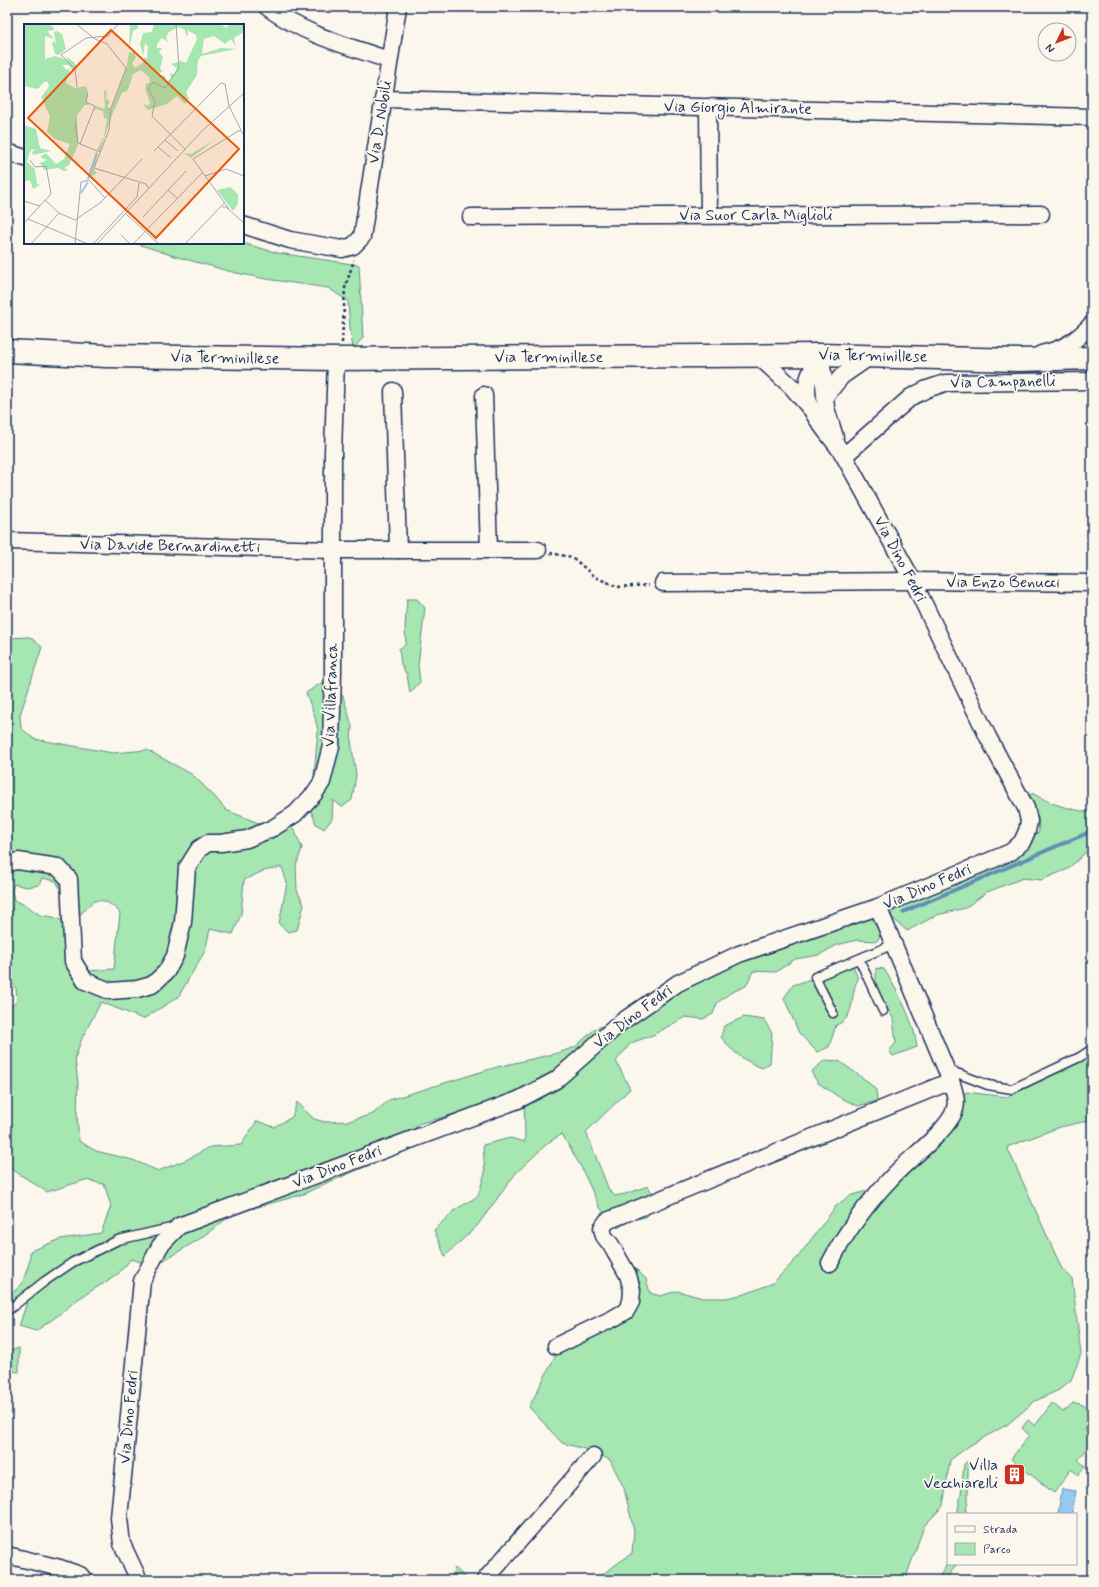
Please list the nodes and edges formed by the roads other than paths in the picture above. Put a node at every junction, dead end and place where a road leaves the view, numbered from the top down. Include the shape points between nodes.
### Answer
1 (267, 7) edge
2 (398, 7) edge
3 (390, 60) junction
4 (384, 99) junction
5 (708, 107) junction
6 (1092, 117) edge
7 (7, 152) edge
8 (24, 158) edge
9 (1041, 214) dead end
10 (709, 215) junction
11 (471, 217) dead end
12 (244, 225) edge
13 (1092, 324) edge
14 (7, 350) edge
15 (820, 354) junction
16 (757, 355) junction
17 (871, 356) junction
18 (1092, 358) edge
19 (336, 359) junction
20 (1019, 360) junction
21 (1092, 381) edge
22 (393, 391) dead end
23 (484, 394) dead end
24 (826, 395) junction
25 (812, 410) junction
26 (840, 450) junction
27 (7, 541) edge
28 (333, 550) junction
29 (398, 550) junction
30 (489, 550) junction
31 (538, 550) road end
32 (913, 581) junction
33 (1092, 583) edge
34 (663, 584) road end
35 (7, 863) edge
36 (878, 907) junction
37 (894, 944) junction
38 (859, 959) junction
39 (883, 1011) dead end
40 (833, 1013) dead end
41 (1092, 1049) edge
42 (949, 1075) junction
43 (179, 1226) junction
44 (830, 1263) dead end
45 (7, 1311) edge
46 (556, 1346) dead end
47 (593, 1456) dead end
48 (7, 1556) edge
49 (84, 1580) edge
50 (139, 1580) edge
51 (485, 1580) edge

1 - 3 street via 281,18 323,38
2 - 3 street, Via D. Nobili
3 - 4 street, Via D. Nobili
4 - 5 street, Via Giorgio Almirante
4 - 12 street, Via D. Nobili via 362,237 353,246 342,249 290,240
5 - 6 street, Via Giorgio Almirante
5 - 10 street
7 - 8 street
9 - 10 street, Via Suor Carla Miglioli
10 - 11 street, Via Suor Carla Miglioli
13 - 20 street via 1058,350
14 - 19 main road, Via Terminillese via 106,356
15 - 16 main road, Via Terminillese
15 - 17 main road, Via Terminillese
15 - 24 street, Via Dino Fedri
15 - 25 street, Via Dino Fedri via 808,380 807,398
16 - 19 main road, Via Terminillese
16 - 25 street, Via Dino Fedri via 792,387
17 - 20 main road, Via Terminillese
17 - 24 street via 842,376
18 - 20 main road, Via Terminillese
19 - 28 street, Via Villafranca
21 - 26 street, Via Campanelli via 945,383 911,397
22 - 29 street
23 - 30 street
24 - 26 street, Via Dino Fedri via 826,408
25 - 26 street, Via Dino Fedri
26 - 32 street, Via Dino Fedri
27 - 28 street, Via Davide Bernardinetti
28 - 29 street, Via Davide Bernardinetti
28 - 35 street, Via Villafranca via 331,746 322,782 295,814 273,828 247,839 208,843 199,849 187,868 183,922 174,956 166,972 152,985 137,989 110,991 85,981 73,961 69,880 58,868 18,861
29 - 30 street, Via Davide Bernardinetti
30 - 31 street, Via Davide Bernardinetti
32 - 33 street, Via Enzo Benucci
32 - 34 street, Via Enzo Benucci
32 - 36 street, Via Dino Fedri via 1026,808 1029,821 1022,842 1011,852
36 - 37 street
36 - 43 street, Via Dino Fedri via 739,954 678,983 620,1023 556,1080 518,1100
37 - 38 lane
37 - 42 street
38 - 39 lane
38 - 40 lane via 814,977
41 - 42 lane via 1080,1058 1012,1089
42 - 44 street via 956,1096 956,1107 952,1116 873,1199 841,1240
42 - 46 street via 607,1221 602,1228 604,1236 628,1275 632,1290 631,1302 626,1311
43 - 45 lane via 118,1240 73,1262
43 - 50 street, Via Dino Fedri via 160,1246 142,1281 119,1518 122,1544
47 - 51 street
48 - 49 street via 60,1568 80,1575

